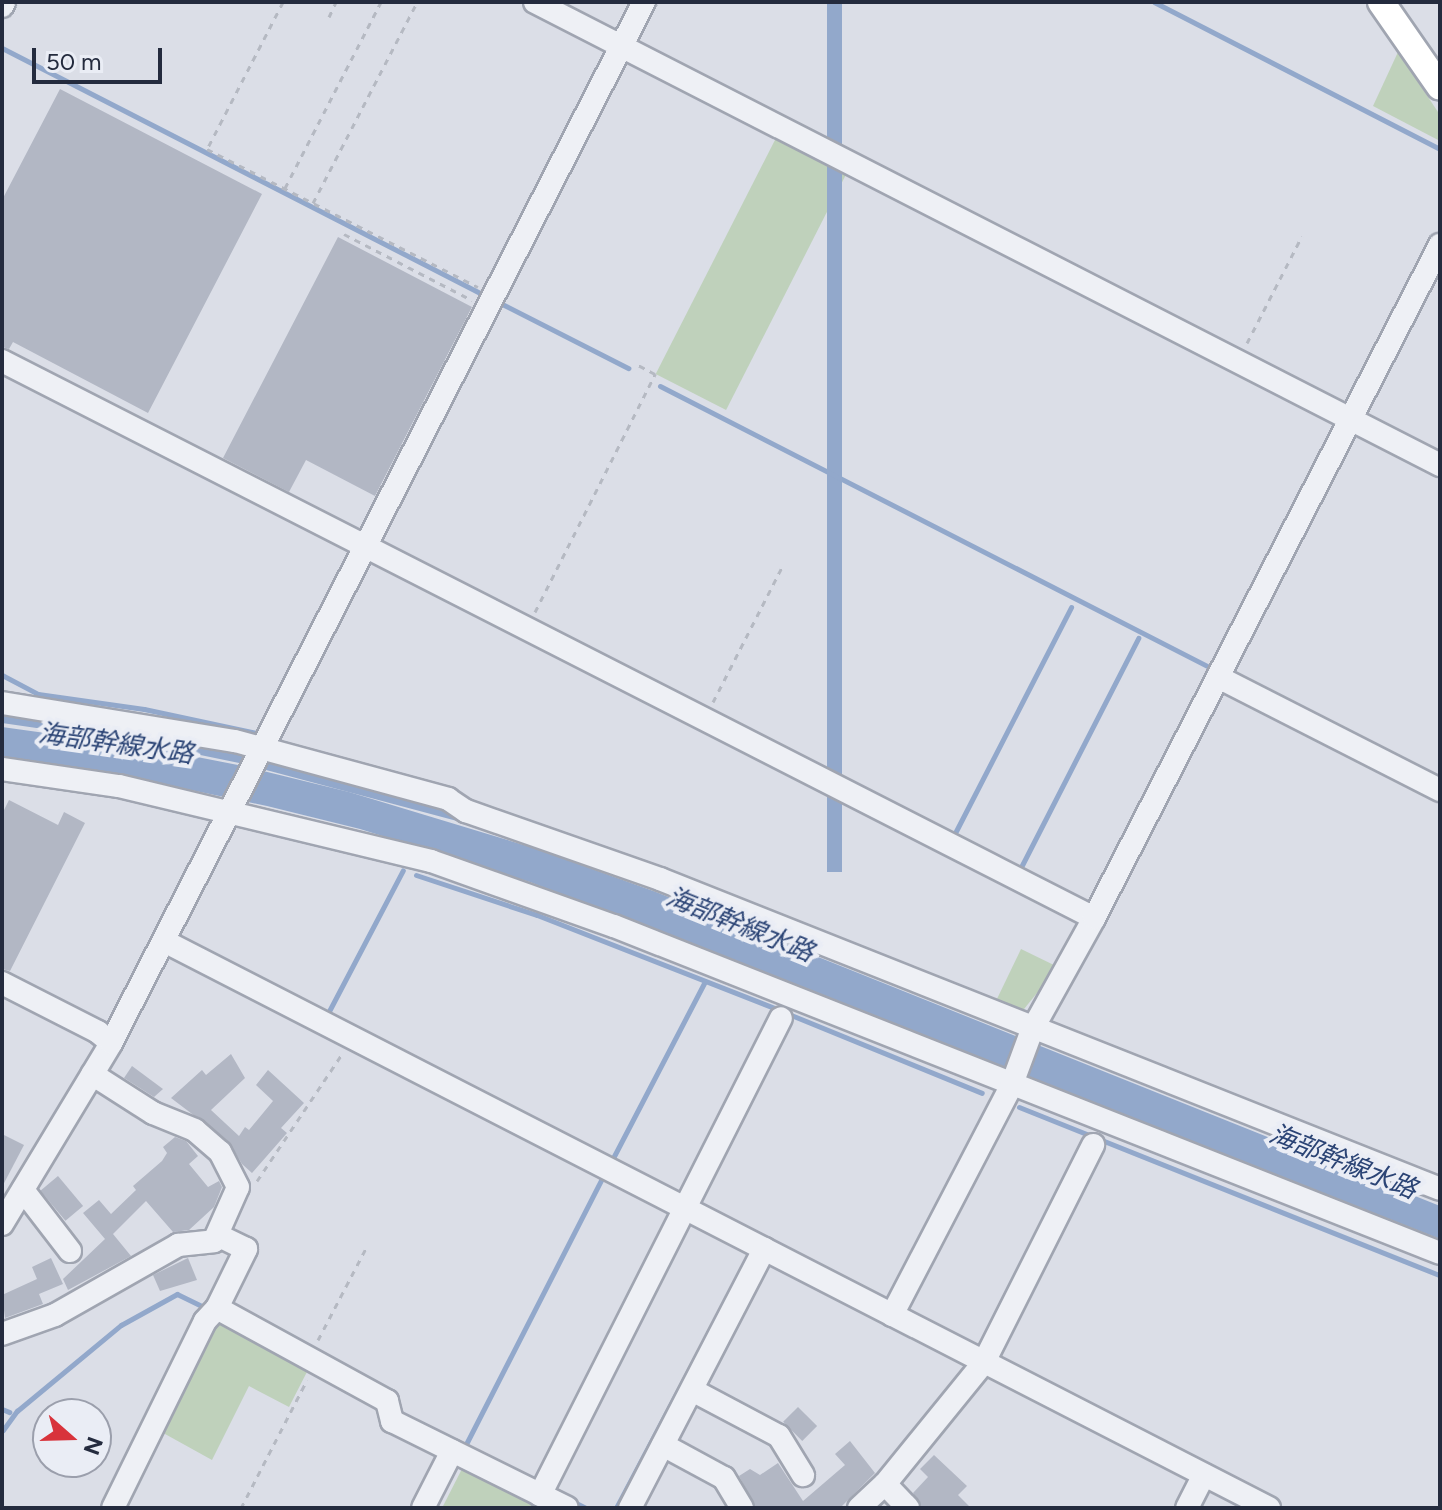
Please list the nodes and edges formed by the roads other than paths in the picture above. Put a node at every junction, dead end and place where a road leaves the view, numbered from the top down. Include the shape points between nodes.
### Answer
1 (535, 2) edge
2 (644, 2) edge
3 (1381, 2) edge
4 (622, 46) junction
5 (1440, 87) edge
6 (1440, 245) edge
7 (2, 361) edge
8 (1350, 419) junction
9 (1440, 465) edge
10 (366, 546) junction
11 (1218, 677) junction
12 (2, 703) edge
13 (263, 750) junction
14 (2, 769) edge
15 (1440, 790) edge
16 (230, 811) junction
17 (1094, 918) junction
18 (164, 941) junction
19 (2, 983) edge
20 (781, 1018) dead end
21 (1034, 1029) junction
22 (111, 1043) junction
23 (92, 1074) junction
24 (1012, 1084) junction
25 (1093, 1145) dead end
26 (1440, 1189) edge
27 (23, 1190) junction
28 (685, 1209) junction
29 (2, 1224) edge
30 (219, 1236) junction
31 (764, 1249) junction
32 (70, 1251) dead end
33 (1440, 1253) edge
34 (217, 1308) junction
35 (892, 1315) junction
36 (2, 1334) edge
37 (984, 1362) junction
38 (692, 1390) junction
39 (663, 1445) junction
40 (452, 1451) junction
41 (803, 1475) dead end
42 (1204, 1475) junction
43 (885, 1484) junction
44 (540, 1495) junction
45 (113, 1508) edge
46 (423, 1508) edge
47 (567, 1508) edge
48 (630, 1508) edge
49 (742, 1508) edge
50 (859, 1508) edge
51 (908, 1508) edge
52 (1187, 1508) edge
53 (1269, 1508) edge

1 - 4 street
2 - 4 street
3 - 5 main road
4 - 8 street
4 - 10 street
6 - 8 street
7 - 10 street
8 - 9 street
8 - 11 street
10 - 13 street
10 - 17 street
11 - 15 street
11 - 17 street
12 - 13 street
13 - 16 street
13 - 21 street via 448,799 466,811 660,879
14 - 16 street via 119,786
16 - 18 street
16 - 24 street via 431,861 614,926
17 - 21 street
18 - 22 street
18 - 28 street
19 - 22 street
20 - 28 street
21 - 24 street
21 - 26 street
22 - 23 street
23 - 27 street
23 - 30 street via 153,1113 195,1130 220,1152 238,1187
24 - 33 street
24 - 35 street
25 - 37 street
27 - 29 street
27 - 32 street
28 - 31 street
28 - 44 street
30 - 34 street via 246,1249
30 - 36 street via 178,1245 55,1315
31 - 35 street
31 - 38 street
34 - 40 street via 387,1401 392,1421
34 - 45 street via 205,1321
35 - 37 street
37 - 42 street
37 - 43 street
38 - 39 street
38 - 41 street via 779,1436
39 - 48 street
39 - 49 street via 724,1478
40 - 44 street
40 - 46 street
42 - 52 street
42 - 53 street
43 - 50 street
43 - 51 street
44 - 47 street

